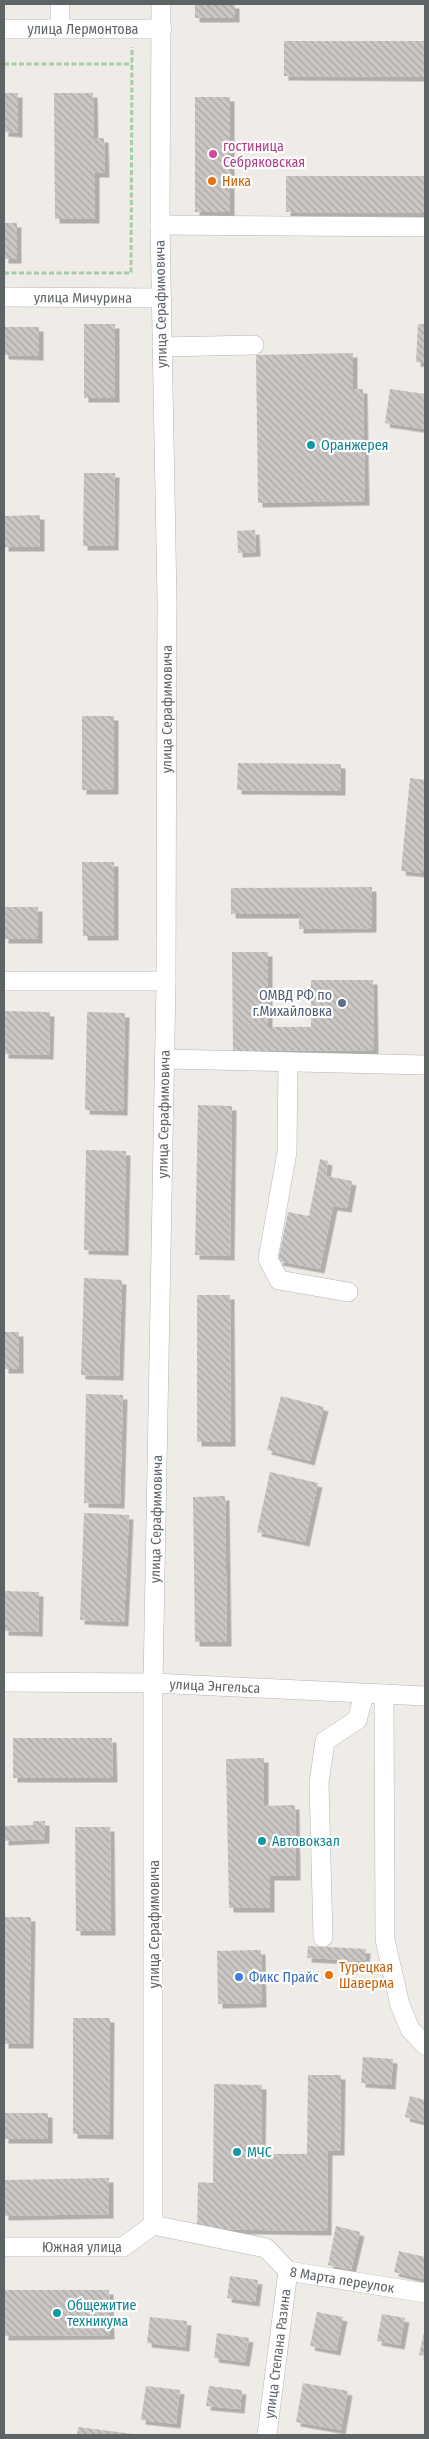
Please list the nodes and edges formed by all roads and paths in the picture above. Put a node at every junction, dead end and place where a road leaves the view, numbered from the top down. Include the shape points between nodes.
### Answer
1 (60, 4) edge
2 (161, 4) edge
3 (60, 28) junction
4 (4, 29) edge
5 (132, 29) junction
6 (162, 29) junction
7 (4, 64) edge
8 (132, 64) junction
9 (160, 225) junction
10 (425, 227) edge
11 (4, 273) edge
12 (4, 297) edge
13 (161, 298) junction
14 (254, 345) dead end
15 (162, 347) junction
16 (4, 981) edge
17 (166, 981) junction
18 (165, 1059) junction
19 (288, 1062) junction
20 (425, 1065) edge
21 (348, 1292) dead end
22 (4, 1682) edge
23 (153, 1683) junction
24 (364, 1694) junction
25 (384, 1694) junction
26 (425, 1696) edge
27 (323, 1937) dead end
28 (425, 2045) edge
29 (153, 2225) junction
30 (4, 2247) edge
31 (288, 2271) junction
32 (425, 2293) edge
33 (267, 2435) edge

1 - 3 street
2 - 6 street, улица Серафимовича
3 - 4 street, улица Лермонтова
3 - 5 street, улица Лермонтова
5 - 6 street, улица Лермонтова
5 - 8 path
6 - 9 street, улица Серафимовича
7 - 8 path
8 - 11 path via 131,273
9 - 10 street
9 - 13 street, улица Серафимовича
12 - 13 street, улица Мичурина
13 - 15 street, улица Серафимовича
14 - 15 street
15 - 17 street, улица Серафимовича via 167,600
16 - 17 street
17 - 18 street, улица Серафимовича
18 - 19 street
18 - 23 street, улица Серафимовича
19 - 20 street
19 - 21 street via 287,1152 268,1258 279,1280
22 - 23 street, улица Энгельса
23 - 24 street, улица Энгельса
23 - 29 street, улица Серафимовича
24 - 25 street, улица Энгельса
24 - 27 street via 357,1720 325,1741 319,1783
25 - 26 street, улица Энгельса
25 - 28 street via 385,1940 400,2005 410,2029
29 - 30 street, Южная улица via 123,2247
29 - 31 street, 8 Марта переулок via 266,2248
31 - 32 street, 8 Марта переулок
31 - 33 street, улица Степана Разина

